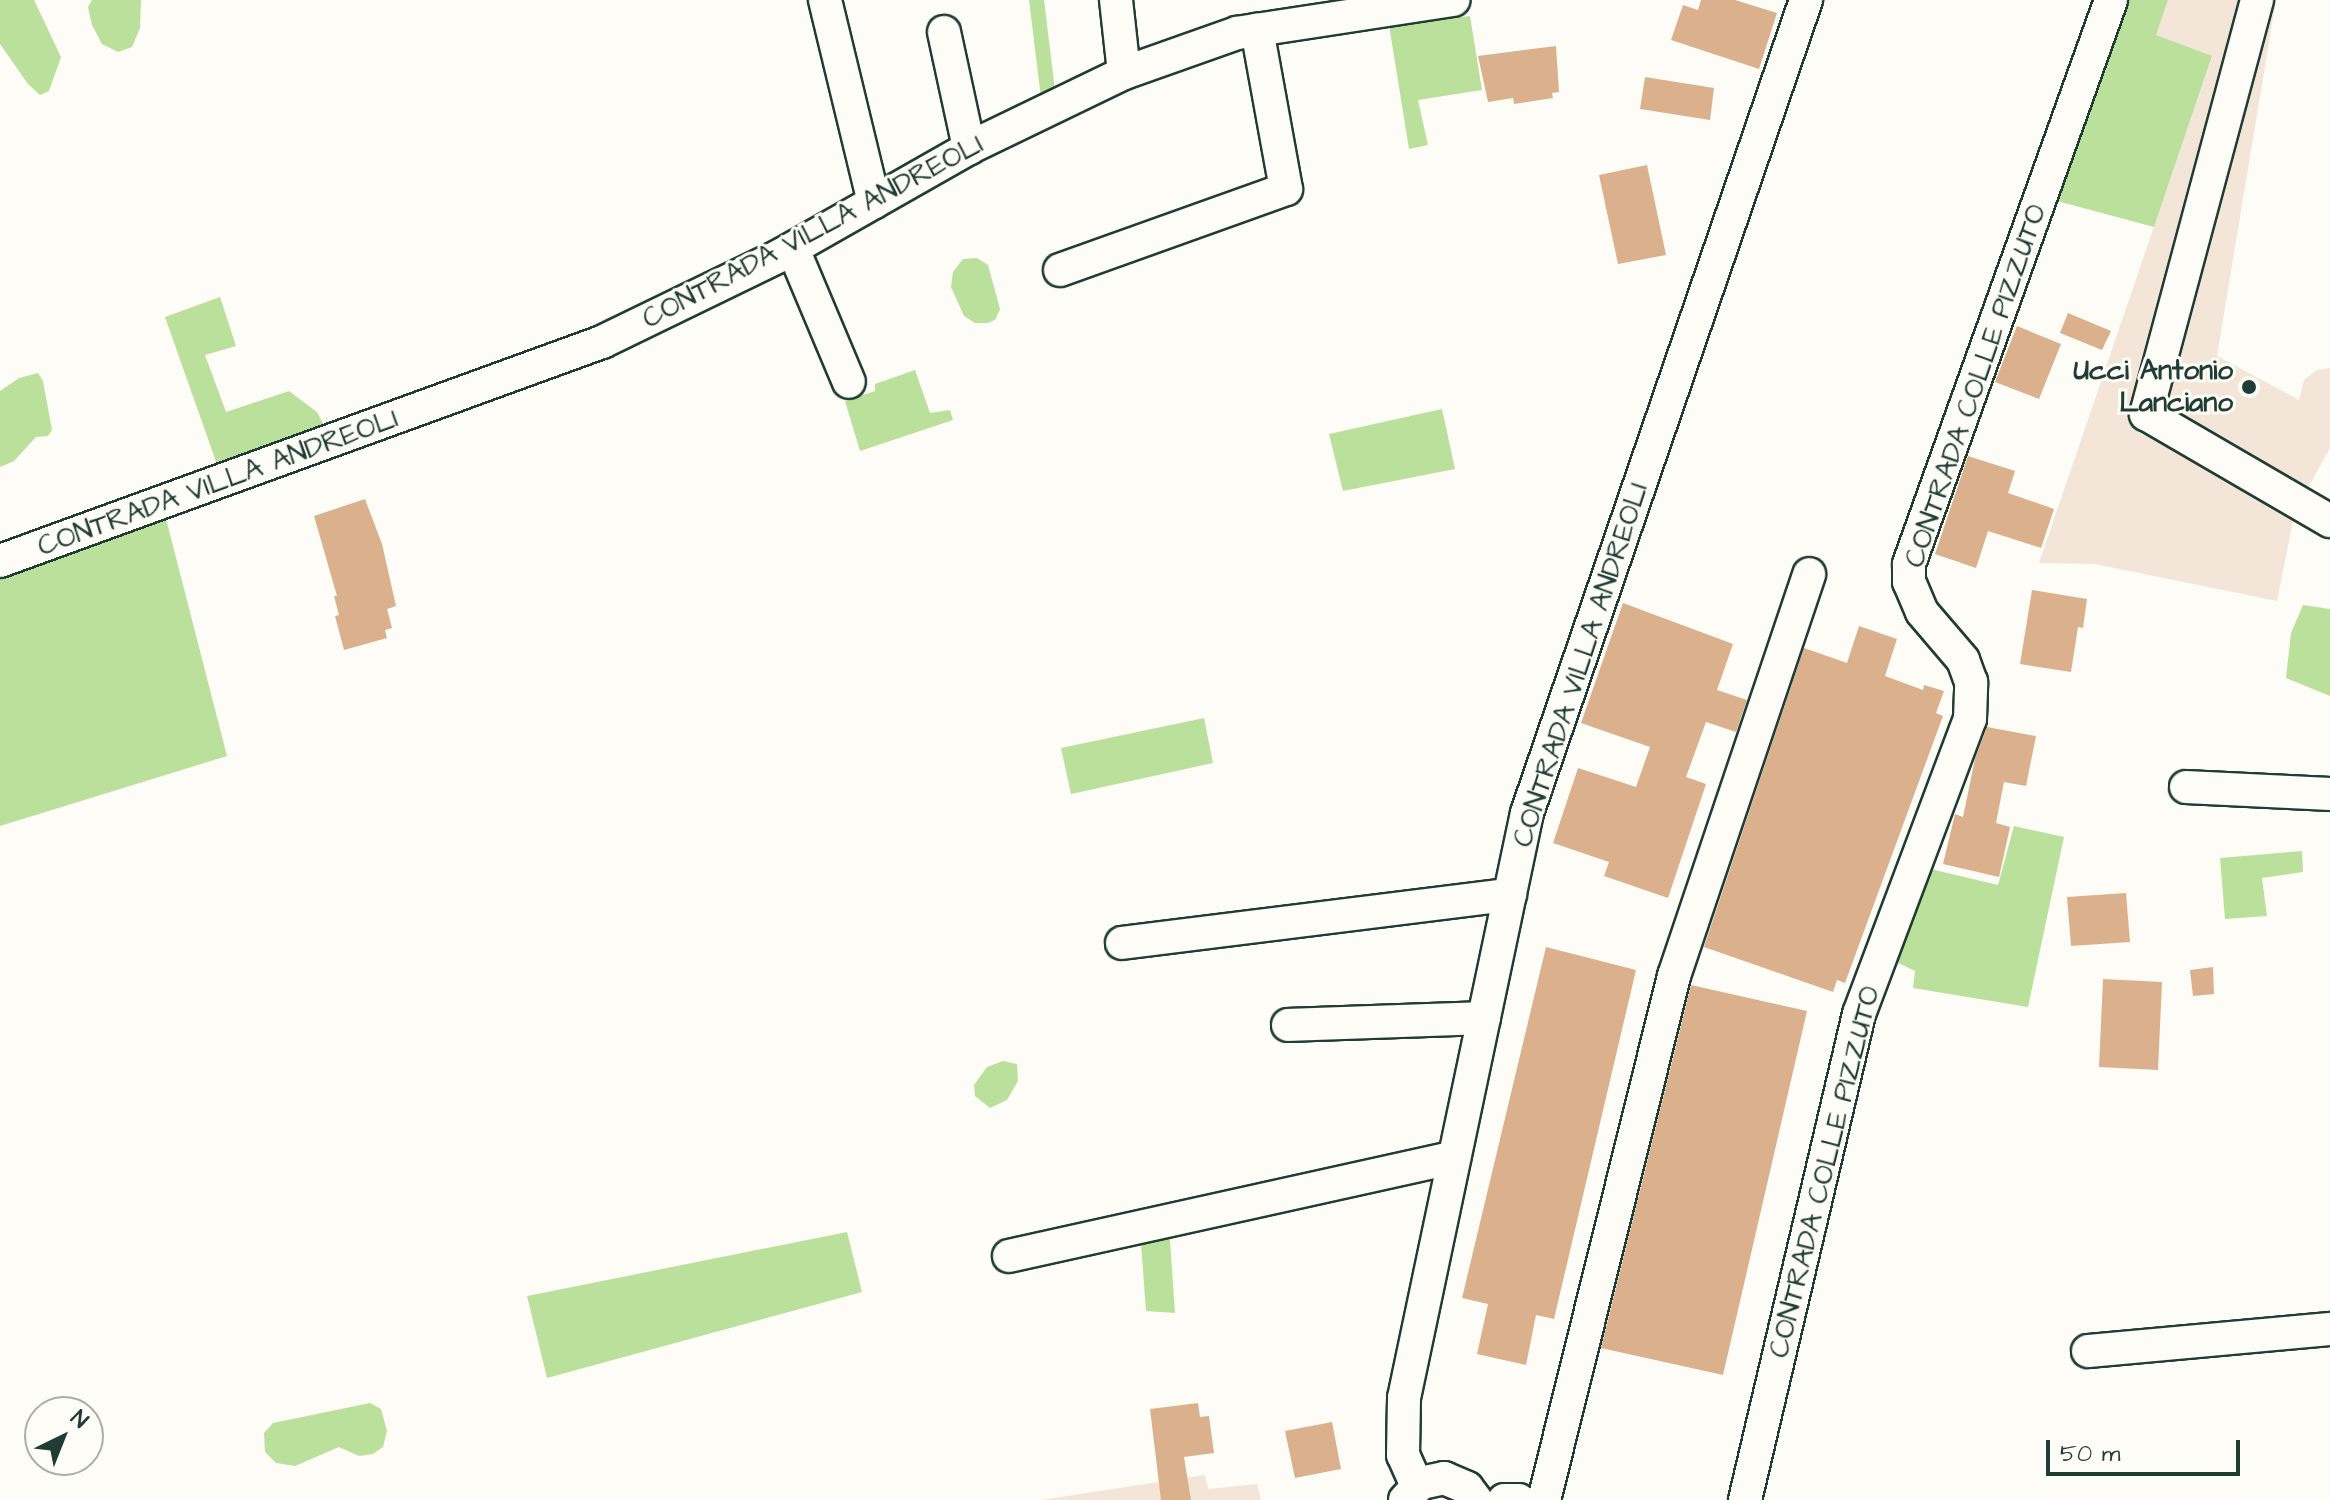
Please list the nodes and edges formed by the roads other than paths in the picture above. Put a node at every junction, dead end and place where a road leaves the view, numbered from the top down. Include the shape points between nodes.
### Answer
1 (825, 0) edge
2 (1116, 0) edge
3 (1453, 0) edge
4 (1806, 0) edge
5 (2111, 0) edge
6 (2257, 0) edge
7 (1333, 9) edge
8 (1257, 30) junction
9 (944, 32) dead end
10 (1124, 73) junction
11 (969, 148) junction
12 (874, 202) junction
13 (793, 249) junction
14 (1060, 270) dead end
15 (849, 382) dead end
16 (2330, 521) edge
17 (0, 561) edge
18 (1809, 574) dead end
19 (2186, 787) dead end
20 (2330, 794) edge
21 (1510, 895) junction
22 (1122, 943) dead end
23 (1484, 1018) junction
24 (1288, 1025) dead end
25 (1454, 1157) junction
26 (1009, 1256) dead end
27 (2330, 1329) edge
28 (2088, 1351) dead end
29 (1411, 1493) edge
30 (1476, 1500) edge
31 (1504, 1500) edge
32 (1519, 1500) edge
33 (1544, 1500) edge
34 (1745, 1500) edge

1 - 12 street
2 - 10 street
3 - 7 street, CONTRADA VILLA ANDREOLI
4 - 21 street, CONTRADA VILLA ANDREOLI via 1527,813
5 - 34 street, CONTRADA COLLE PIZZUTO via 1909,564 1909,582 1922,612 1963,660 1971,682 1970,719 1859,1014
6 - 16 street via 2146,414
7 - 8 street, CONTRADA VILLA ANDREOLI
8 - 10 street, CONTRADA VILLA ANDREOLI
8 - 14 street via 1286,189
9 - 11 street
10 - 11 street, CONTRADA VILLA ANDREOLI
11 - 12 street, CONTRADA VILLA ANDREOLI
12 - 13 street, CONTRADA VILLA ANDREOLI
13 - 15 street
13 - 17 street, CONTRADA VILLA ANDREOLI via 602,342
18 - 33 street via 1674,976
19 - 20 street
21 - 22 street
21 - 23 street, CONTRADA VILLA ANDREOLI
23 - 24 street
23 - 25 street, CONTRADA VILLA ANDREOLI
25 - 26 street
25 - 29 street, CONTRADA VILLA ANDREOLI via 1404,1398 1403,1455
27 - 28 street
29 - 30 street via 1444,1478 1467,1488
31 - 32 street

